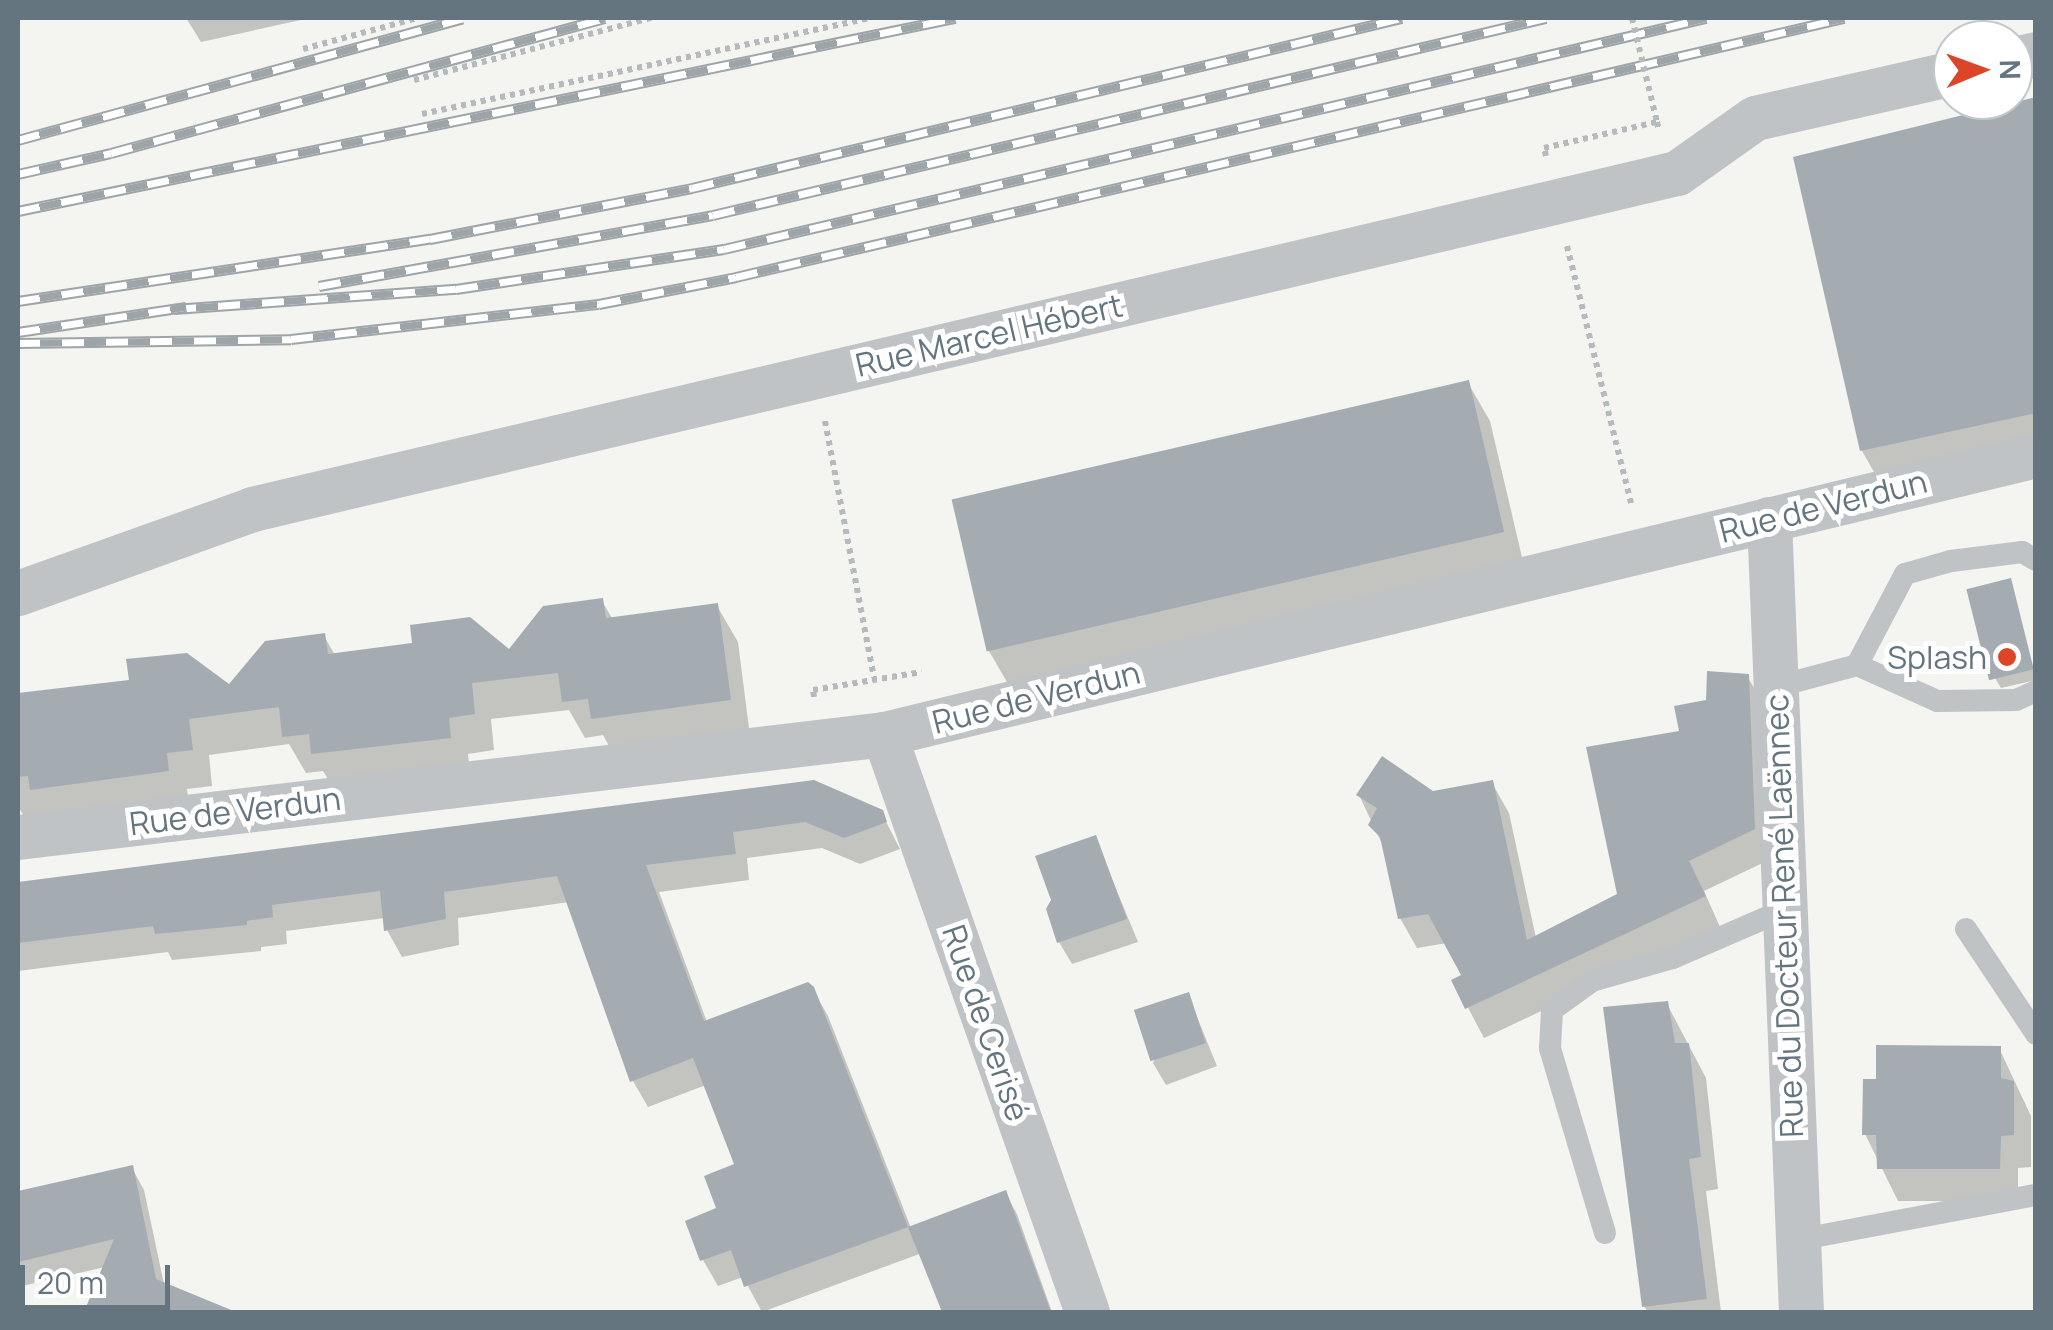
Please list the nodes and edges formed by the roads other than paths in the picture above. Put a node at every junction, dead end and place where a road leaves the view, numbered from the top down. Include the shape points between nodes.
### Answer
1 (1933, 78) edge
2 (2036, 454) edge
3 (1769, 518) junction
4 (2036, 560) edge
5 (18, 593) edge
6 (1857, 665) junction
7 (1775, 687) junction
8 (2036, 691) edge
9 (884, 734) junction
10 (18, 837) edge
11 (1784, 910) junction
12 (1966, 930) dead end
13 (2036, 1034) edge
14 (2036, 1195) edge
15 (1605, 1233) dead end
16 (1797, 1240) junction
17 (1087, 1312) edge
18 (1800, 1312) edge

1 - 5 street, Rue Marcel Hébert via 1755,118 1677,173 252,509
2 - 3 street, Rue de Verdun
3 - 7 street, Rue du Docteur René Laënnec
3 - 9 street, Rue de Verdun
4 - 6 lane via 2022,552 1905,574
6 - 7 lane
6 - 8 lane via 1937,700 2016,700
7 - 11 street, Rue du Docteur René Laënnec
9 - 10 street, Rue de Verdun
9 - 17 street, Rue de Cerisé
11 - 15 lane via 1673,958 1592,982 1552,1010 1550,1048
11 - 16 street, Rue du Docteur René Laënnec
12 - 13 lane
14 - 16 lane
16 - 18 street, Rue du Docteur René Laënnec

